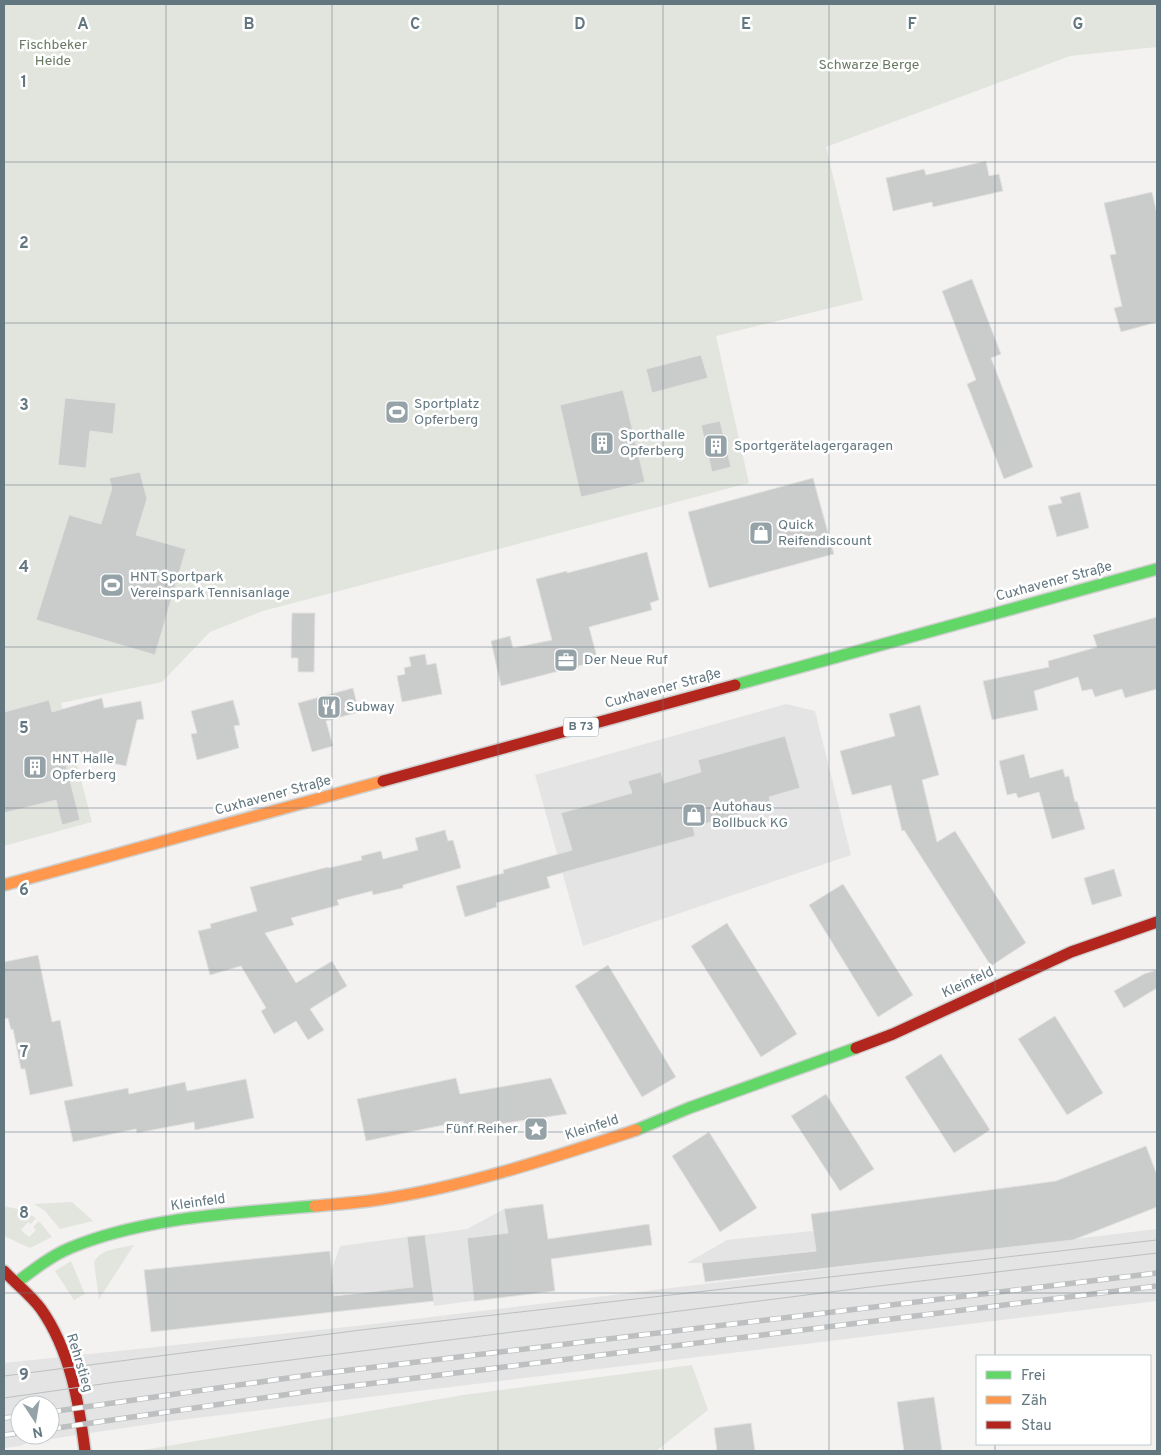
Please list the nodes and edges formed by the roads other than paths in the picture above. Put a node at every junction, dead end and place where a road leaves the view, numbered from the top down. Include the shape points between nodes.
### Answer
1 (1157, 569) edge
2 (4, 885) edge
3 (1157, 922) edge
4 (4, 1271) edge
5 (16, 1283) junction
6 (85, 1451) edge

1 - 2 street, Cuxhavener Straße / B 73
3 - 5 street, Kleinfeld via 1071,952 893,1034 641,1128 548,1159 430,1190 375,1200 206,1216 141,1227 69,1248
4 - 5 street, Rehrstieg
5 - 6 street, Rehrstieg via 42,1310 64,1355

